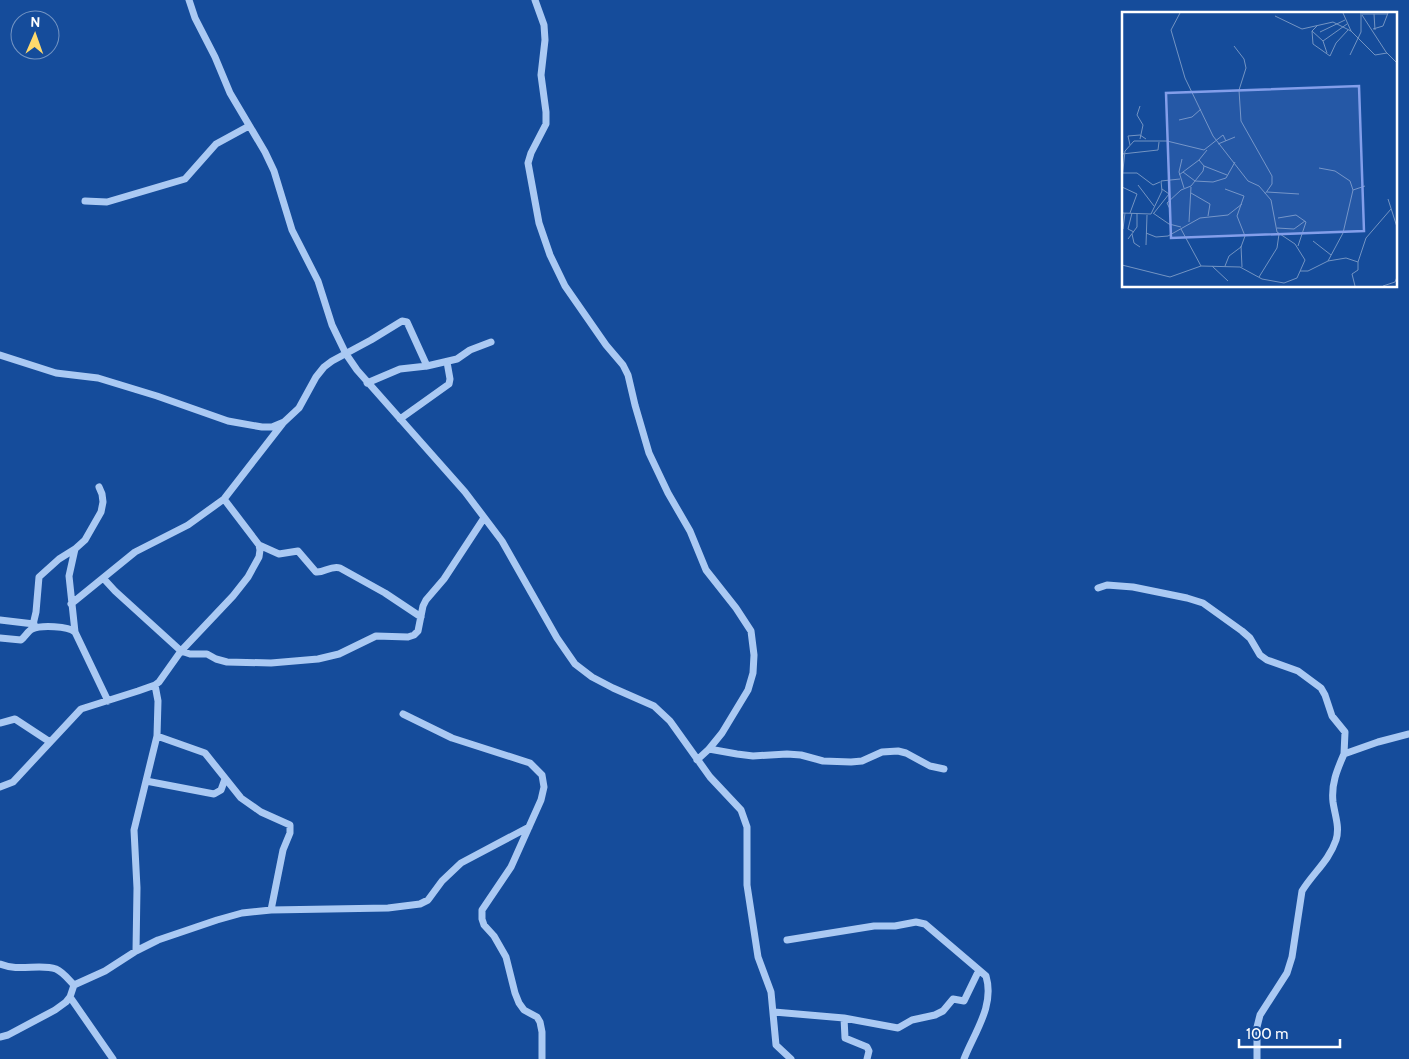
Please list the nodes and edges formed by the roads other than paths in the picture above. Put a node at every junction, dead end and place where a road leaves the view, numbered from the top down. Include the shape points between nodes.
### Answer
1 (189, 0) edge
2 (535, 0) edge
3 (249, 126) junction
4 (85, 201) dead end
5 (491, 342) dead end
6 (346, 354) junction
7 (0, 355) edge
8 (447, 362) junction
9 (427, 366) junction
10 (367, 384) junction
11 (400, 419) junction
12 (284, 422) junction
13 (99, 487) dead end
14 (224, 499) junction
15 (484, 518) junction
16 (259, 545) junction
17 (75, 550) junction
18 (104, 579) junction
19 (1098, 588) dead end
20 (71, 604) junction
21 (421, 617) junction
22 (0, 620) edge
23 (33, 626) junction
24 (75, 632) junction
25 (0, 638) edge
26 (181, 651) junction
27 (155, 685) junction
28 (108, 701) junction
29 (403, 714) dead end
30 (0, 722) edge
31 (1409, 734) edge
32 (156, 736) junction
33 (50, 742) junction
34 (709, 749) junction
35 (1344, 754) junction
36 (697, 760) junction
37 (944, 769) dead end
38 (225, 779) junction
39 (146, 781) junction
40 (0, 787) edge
41 (529, 827) junction
42 (271, 910) junction
43 (787, 940) dead end
44 (136, 951) junction
45 (0, 964) edge
46 (979, 970) junction
47 (74, 985) junction
48 (70, 997) junction
49 (774, 1012) junction
50 (844, 1018) junction
51 (0, 1037) edge
52 (113, 1059) edge
53 (542, 1059) edge
54 (791, 1059) edge
55 (867, 1059) edge
56 (964, 1059) edge
57 (1258, 1059) edge

1 - 3 street via 230,93
2 - 34 street via 544,25 541,75 546,124 528,162 543,238 565,286 628,374 649,453 668,493 690,531 706,570 751,631 754,655 748,690
3 - 4 street via 216,144 185,179 107,202
3 - 6 street via 274,171 292,230 318,280 332,325
5 - 8 street
6 - 9 street via 405,321
6 - 10 street
6 - 12 street via 324,367 300,408
7 - 12 street via 56,373 98,378 228,421 262,427
8 - 9 street
8 - 11 street via 449,384
9 - 10 street via 400,369
10 - 11 street
11 - 15 street
12 - 14 street
13 - 17 street via 101,512 85,540
14 - 16 street
14 - 18 street via 188,525 135,552
15 - 21 street via 444,579 426,600
15 - 36 street via 502,541 557,638 576,664 592,677 654,706 675,727
16 - 21 street via 279,554 298,551 316,572 340,568
16 - 26 street via 259,557 248,578
17 - 20 street via 69,576
17 - 23 street via 40,575
18 - 20 street
18 - 26 street
19 - 35 street via 1107,585 1133,587 1204,603 1250,638 1260,655 1298,671 1321,688 1332,716 1345,732
20 - 24 street
21 - 26 street via 418,630 412,637 376,636 339,654 298,662 239,664 221,661 207,654
22 - 23 street
23 - 24 street via 66,627
23 - 25 street via 21,640
24 - 28 street
26 - 27 street
27 - 28 street
27 - 32 street via 158,701
28 - 33 street via 81,709
29 - 41 street via 452,738 530,763 542,774 544,787
30 - 33 street via 15,719
31 - 35 street
32 - 38 street via 205,753
32 - 39 street
33 - 40 street via 13,782
34 - 36 street
34 - 37 street via 753,756 787,754 851,762 882,752 898,751
35 - 57 street via 1333,786 1338,826 1336,839 1330,855 1302,891 1287,973 1260,1015
36 - 49 street via 733,800 744,818 748,837 747,885 751,914 758,957 771,992
38 - 39 street via 221,790 214,794
38 - 42 street via 241,798 261,812 290,825
39 - 44 street via 134,830
41 - 42 street via 461,863 428,900 420,904 388,908
41 - 53 street via 511,867 482,910 482,920 506,957 519,1003 540,1022
42 - 44 street via 217,920
43 - 46 street via 916,922 925,924
44 - 47 street via 105,971
45 - 47 street via 17,969 54,968
46 - 50 street via 964,1001 953,999 935,1015 912,1020 898,1028
46 - 56 street via 986,976 988,996 980,1026
47 - 48 street
48 - 51 street via 55,1010
48 - 52 street
49 - 50 street
49 - 54 street via 776,1045
50 - 55 street via 845,1038 867,1047

